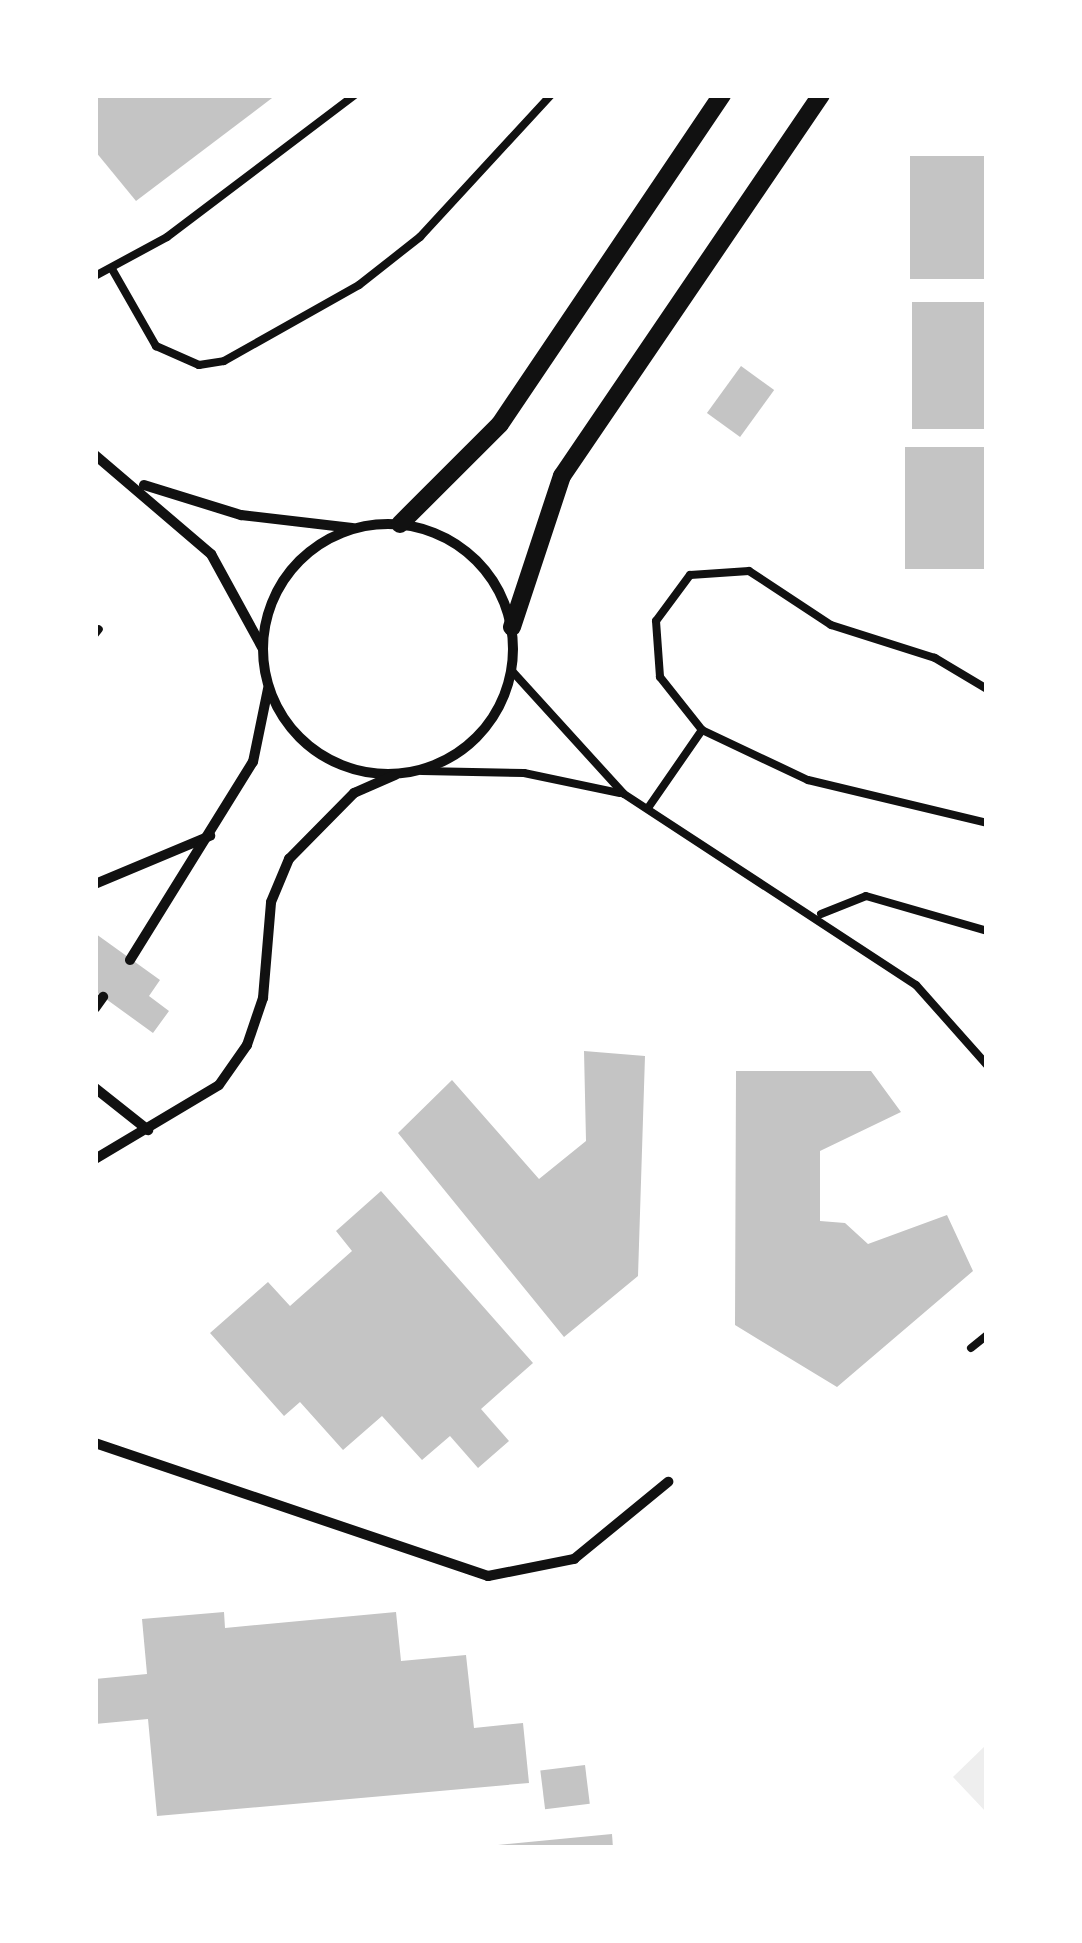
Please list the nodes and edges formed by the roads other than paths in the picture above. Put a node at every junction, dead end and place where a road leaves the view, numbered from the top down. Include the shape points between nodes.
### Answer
1 (355, 95) edge
2 (551, 95) edge
3 (722, 95) edge
4 (821, 95) edge
5 (112, 270) junction
6 (95, 276) edge
7 (95, 456) edge
8 (134, 482) junction
9 (400, 524) junction
10 (352, 528) junction
11 (512, 627) junction
12 (262, 647) junction
13 (512, 671) junction
14 (268, 688) junction
15 (987, 689) edge
16 (702, 730) junction
17 (422, 771) junction
18 (397, 774) junction
19 (624, 794) junction
20 (648, 808) junction
21 (987, 823) edge
22 (211, 835) junction
23 (95, 884) edge
24 (821, 914) junction
25 (987, 931) edge
26 (130, 960) dead end
27 (103, 997) dead end
28 (95, 1008) edge
29 (987, 1064) edge
30 (95, 1088) edge
31 (148, 1130) junction
32 (95, 1159) edge
33 (987, 1335) edge
34 (972, 1348) dead end
35 (95, 1443) edge
36 (668, 1482) dead end

1 - 5 lane
2 - 5 lane via 420,237 342,295 224,361 200,365 156,346
3 - 9 street via 500,424
4 - 11 street via 562,476
5 - 6 lane
7 - 8 street
8 - 10 street via 241,515
8 - 12 street via 211,554
9 - 10 street
9 - 11 street via 473,557
10 - 12 street via 288,573
11 - 13 street
12 - 14 street
13 - 17 street via 481,734
13 - 19 lane
14 - 18 street via 287,724 318,753
14 - 22 street via 254,762
15 - 16 lane via 935,658 831,625 748,571 718,568 669,595 653,649 660,677
16 - 20 lane
16 - 21 lane via 808,780
17 - 18 street
17 - 19 lane via 524,773
18 - 31 street via 354,793 289,859 271,902 262,998 247,1044 219,1085
19 - 20 lane
20 - 24 lane
22 - 23 street
22 - 26 street
24 - 25 lane via 866,896
24 - 29 lane via 941,1004
27 - 28 street
30 - 31 street
31 - 32 street
33 - 34 lane
35 - 36 street via 488,1576 574,1559

